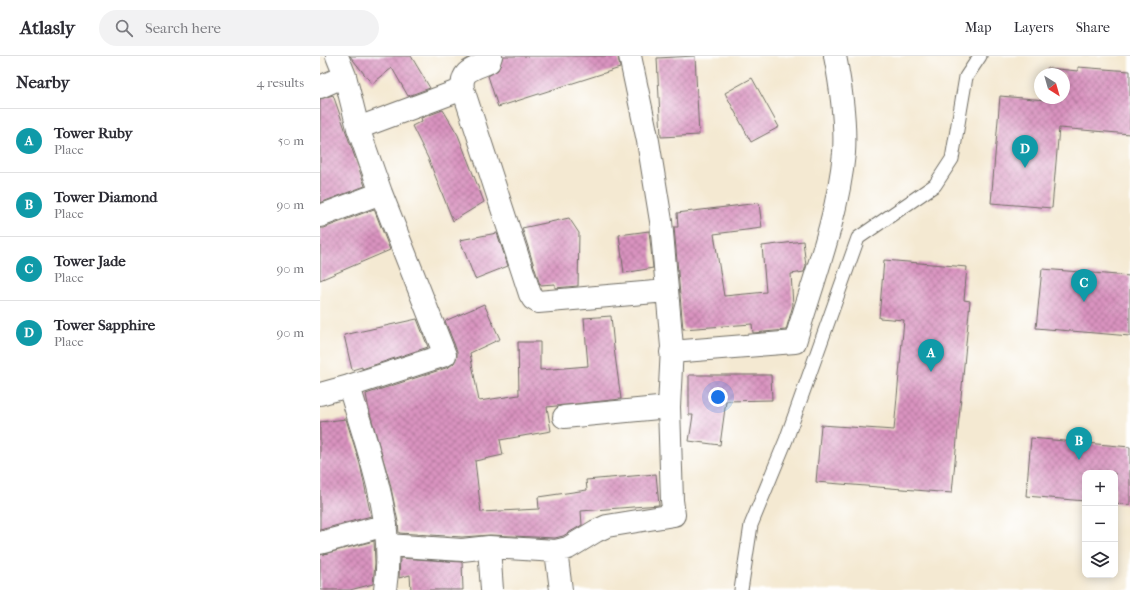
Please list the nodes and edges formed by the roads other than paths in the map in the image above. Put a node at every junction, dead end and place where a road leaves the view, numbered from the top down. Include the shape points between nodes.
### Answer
1 (337, 56) edge
2 (491, 56) edge
3 (630, 56) edge
4 (835, 56) edge
5 (980, 56) edge
6 (345, 76) junction
7 (320, 87) edge
8 (463, 89) junction
9 (358, 128) junction
10 (381, 193) junction
11 (320, 216) edge
12 (667, 291) junction
13 (671, 352) junction
14 (349, 386) junction
15 (320, 394) edge
16 (669, 407) junction
17 (564, 417) dead end
18 (387, 535) junction
19 (320, 543) edge
20 (489, 547) junction
21 (556, 551) junction
22 (385, 590) edge
23 (492, 590) edge
24 (561, 590) edge
25 (741, 590) edge

1 - 6 street
2 - 8 street via 489,62 468,71 463,76
3 - 12 street via 661,221
4 - 13 street via 843,115 844,152 839,189 795,342
5 - 25 lane via 966,77 952,159 935,185 858,238 786,440 751,526
6 - 7 street
6 - 9 street
8 - 9 street
8 - 12 street via 533,299 538,302
9 - 10 street
10 - 11 street
10 - 14 street via 445,355
12 - 13 street
13 - 16 street
14 - 15 street
14 - 18 street via 381,500
16 - 17 street
16 - 21 street via 674,515 607,526 568,548
18 - 19 street
18 - 20 street via 462,550
18 - 22 street
20 - 21 street
20 - 23 street
21 - 24 street

